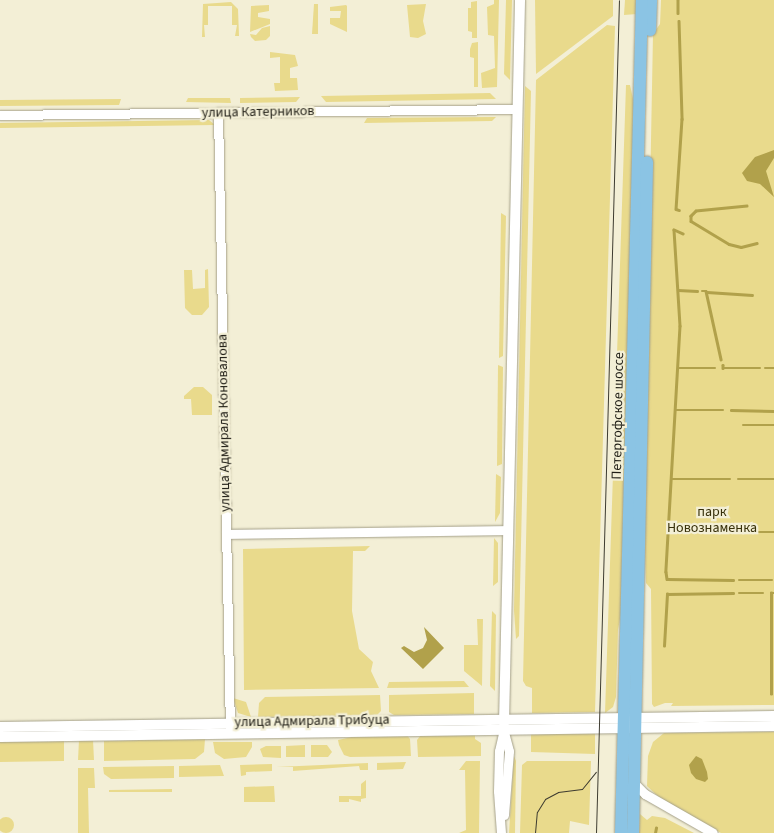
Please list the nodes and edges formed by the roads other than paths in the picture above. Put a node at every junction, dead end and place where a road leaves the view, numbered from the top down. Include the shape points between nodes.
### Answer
1 (520, 0) edge
2 (642, 0) edge
3 (651, 0) edge
4 (517, 109) junction
5 (218, 112) junction
6 (0, 115) edge
7 (508, 530) junction
8 (226, 534) junction
9 (774, 716) edge
10 (504, 718) junction
11 (630, 722) junction
12 (774, 726) edge
13 (0, 727) edge
14 (230, 728) junction
15 (504, 729) junction
16 (0, 737) edge
17 (634, 784) junction
18 (501, 830) edge
19 (621, 833) edge
20 (633, 833) edge
21 (713, 833) edge

1 - 4 street
2 - 11 main road, Петергофское шоссе
3 - 11 main road, Петергофское шоссе
4 - 5 street, улица Катерников
4 - 7 street
5 - 6 street, улица Катерников
5 - 8 street, улица Адмирала Коновалова
7 - 8 street
7 - 10 street
8 - 14 street, улица Адмирала Коновалова
9 - 11 street
10 - 11 street, улица Адмирала Трибуца
10 - 14 street, улица Адмирала Трибуца
10 - 15 street
11 - 12 street
11 - 15 street, улица Адмирала Трибуца
11 - 17 main road, Петергофское шоссе
11 - 19 main road, Петергофское шоссе
13 - 14 street, улица Адмирала Трибуца
14 - 15 street, улица Адмирала Трибуца
14 - 16 street, улица Адмирала Трибуца
15 - 18 street via 499,751
17 - 20 main road, Петергофское шоссе
17 - 21 street via 645,794

